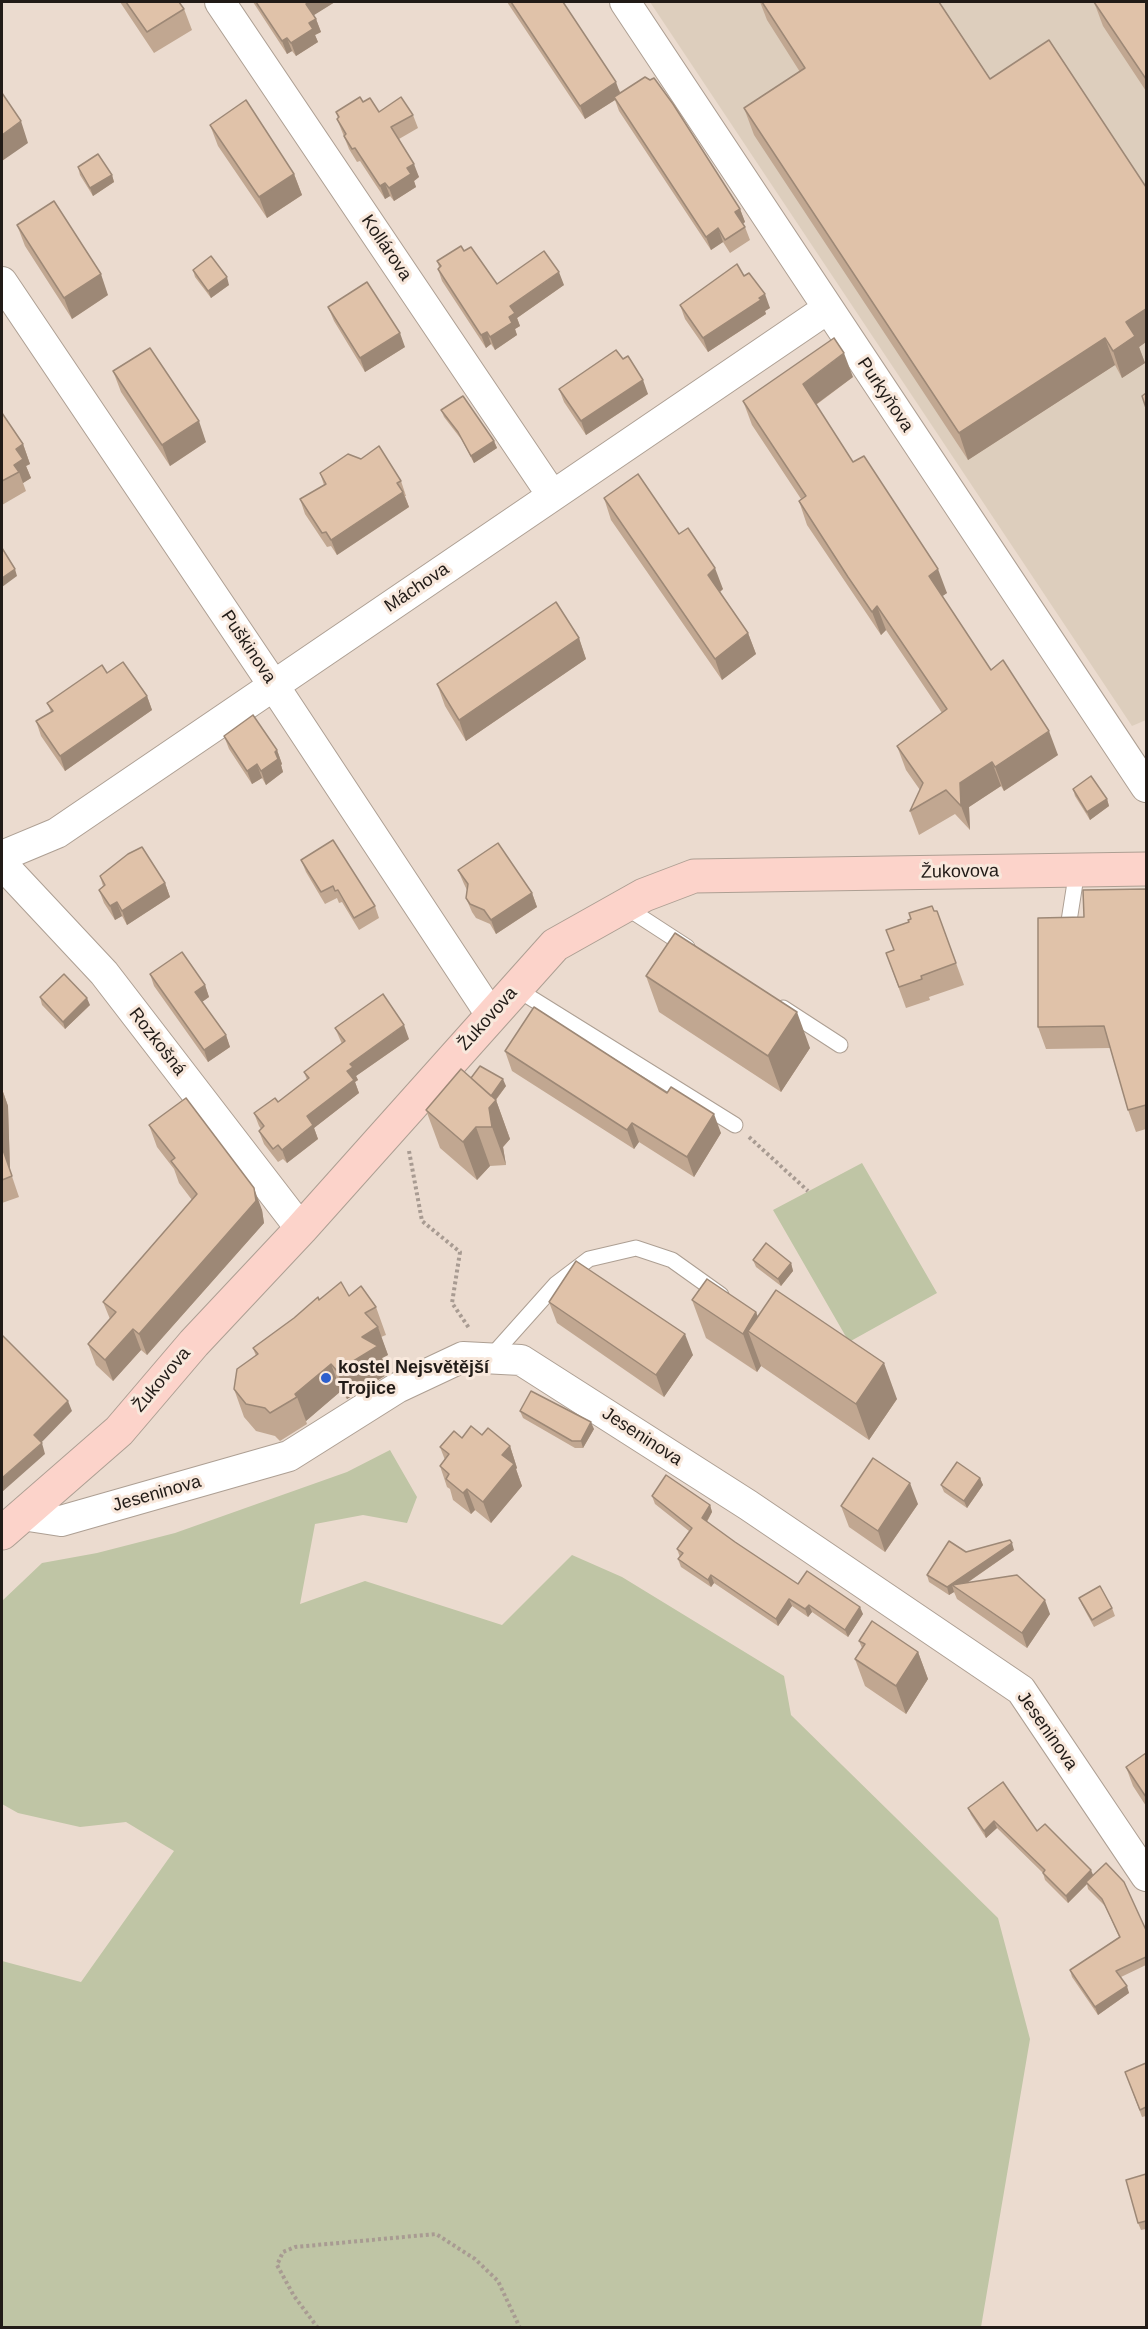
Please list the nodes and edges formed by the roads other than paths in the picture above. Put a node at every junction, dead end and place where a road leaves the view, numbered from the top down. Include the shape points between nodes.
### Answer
1 (220, 2) edge
2 (625, 2) edge
3 (2, 282) edge
4 (827, 309) junction
5 (552, 495) junction
6 (274, 686) junction
7 (1146, 787) edge
8 (2, 855) edge
9 (2, 864) edge
10 (1146, 869) edge
11 (1077, 870) junction
12 (624, 906) junction
13 (1069, 921) edge
14 (703, 957) edge
15 (515, 988) junction
16 (772, 1001) edge
17 (491, 1015) junction
18 (840, 1045) dead end
19 (735, 1125) road end
20 (301, 1229) junction
21 (729, 1300) edge
22 (489, 1359) junction
23 (12, 1524) edge
24 (1146, 1876) edge

1 - 5 street, Kollárova
2 - 4 street, Purkyňova
3 - 6 street, Puškinova
4 - 5 street, Máchova
4 - 7 street, Purkyňova
5 - 6 street, Máchova
6 - 8 street, Máchova via 57,833
6 - 17 street, Puškinova
9 - 20 street, Rozkošná via 104,973
10 - 11 street, Žukovova
11 - 12 street, Žukovova via 693,876
11 - 13 lane
12 - 14 lane
12 - 15 street, Žukovova via 555,945
15 - 17 street, Žukovova
15 - 19 lane
16 - 18 lane
17 - 20 street, Žukovova
20 - 23 street, Žukovova via 194,1343 119,1431
21 - 22 lane via 672,1260 636,1248 589,1259 556,1284
22 - 23 street, Jeseninova via 463,1357 397,1388 289,1456 62,1521
22 - 24 street, Jeseninova via 521,1360 748,1505 1021,1690

